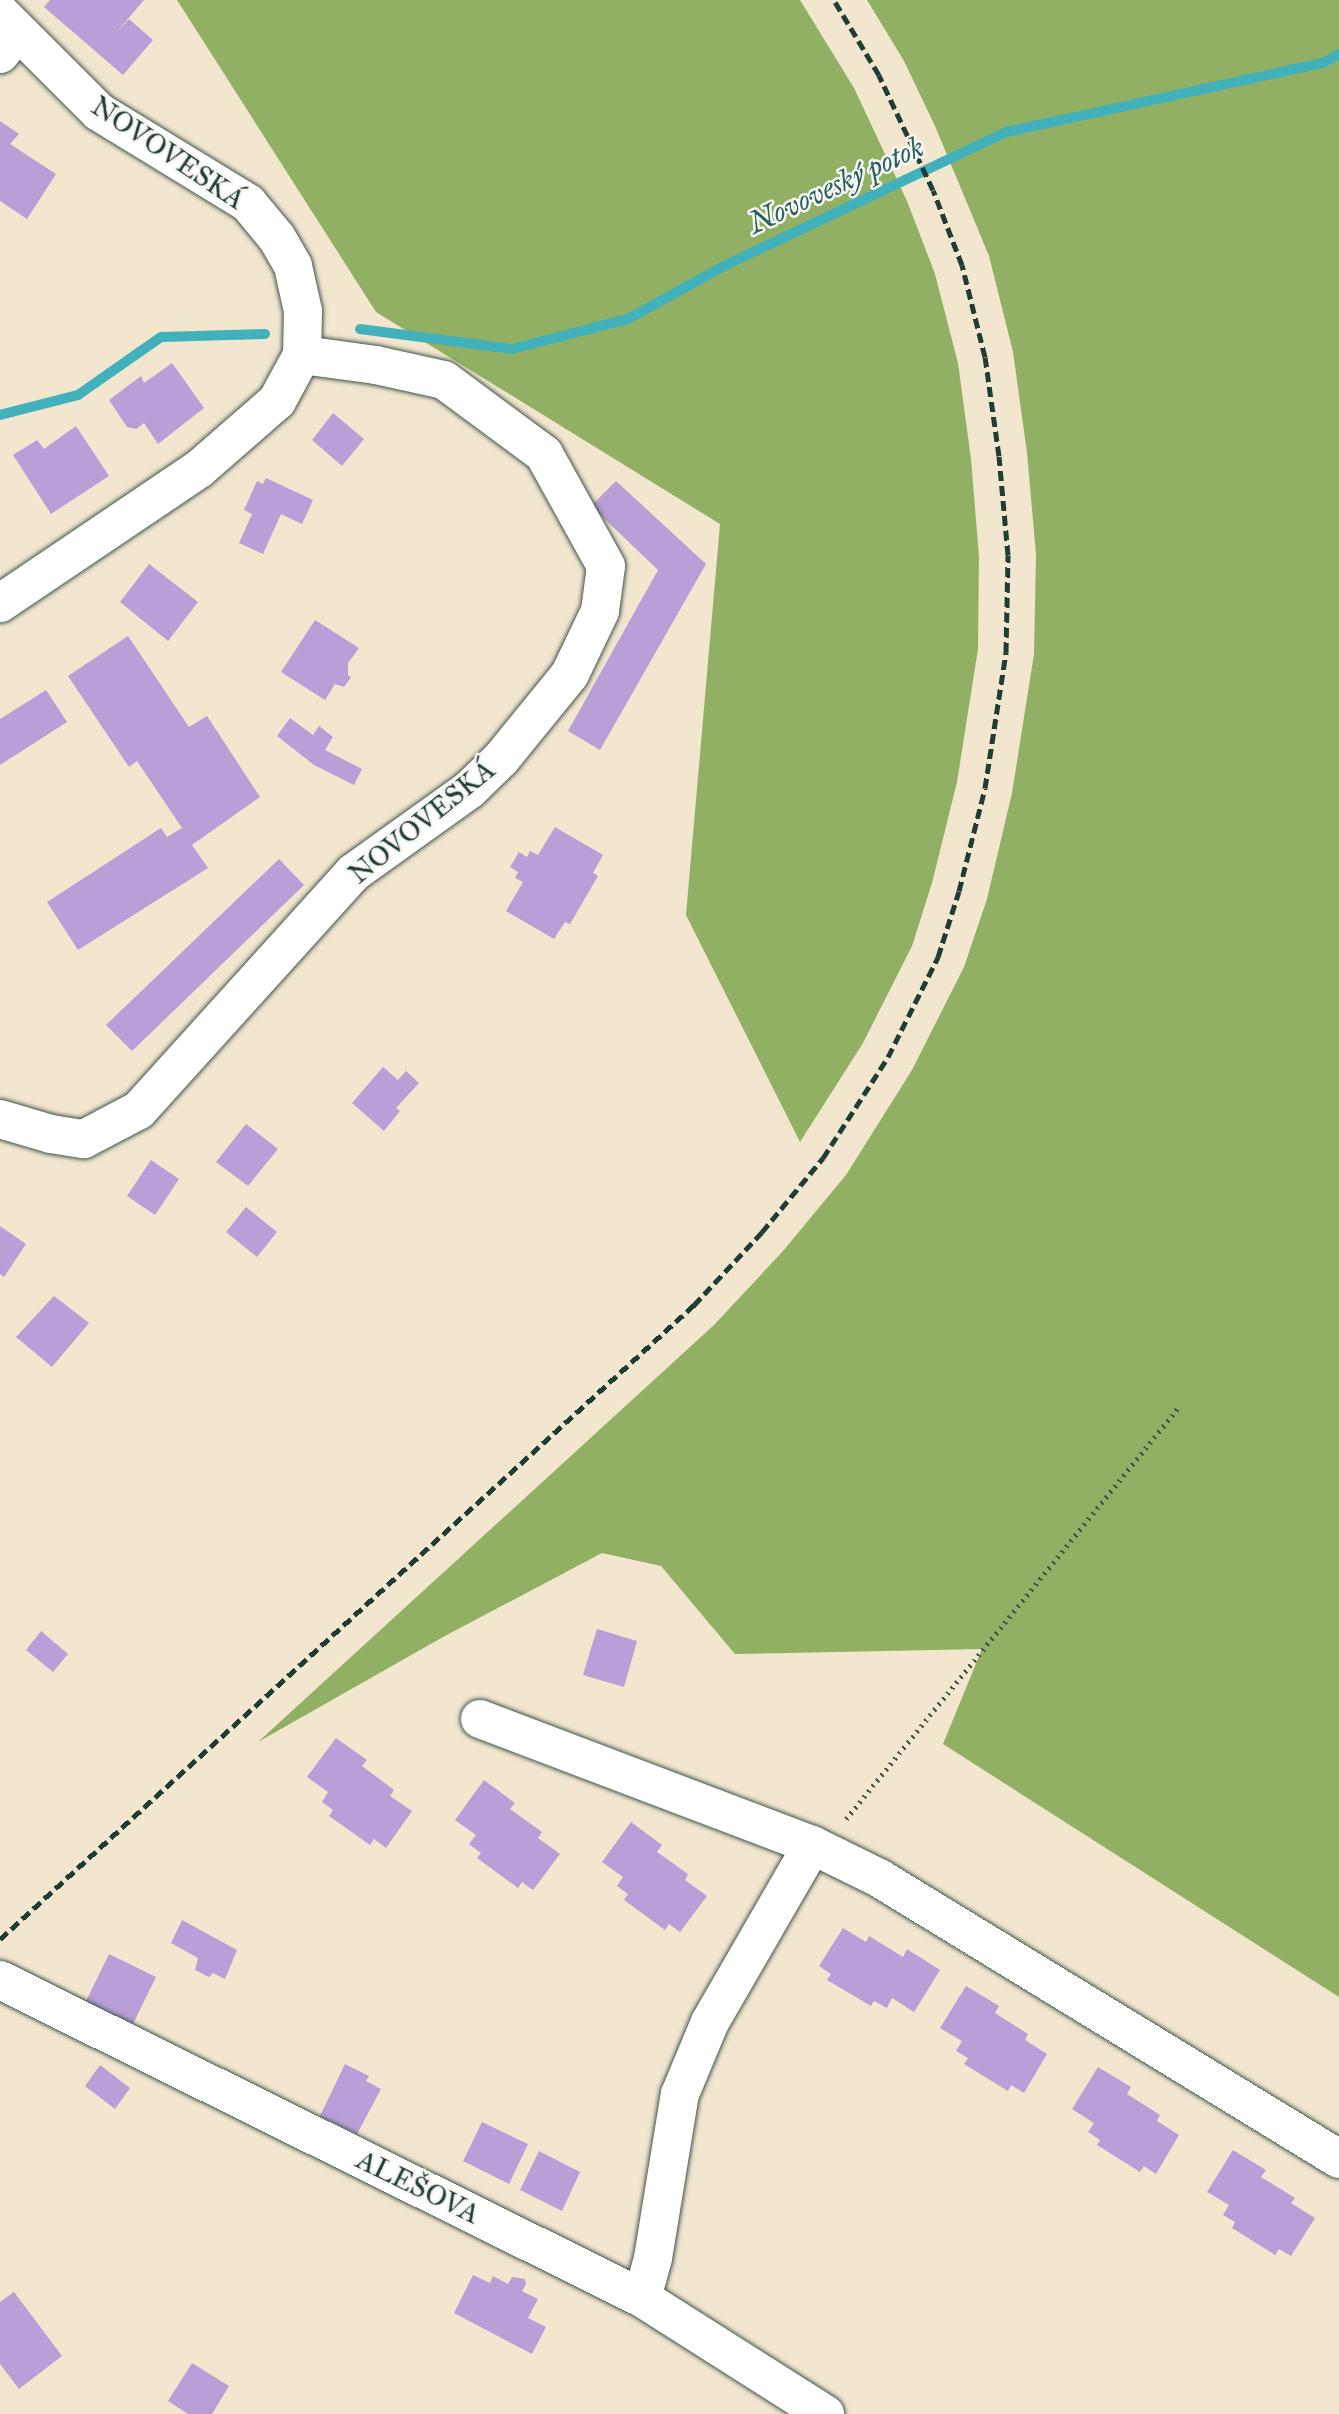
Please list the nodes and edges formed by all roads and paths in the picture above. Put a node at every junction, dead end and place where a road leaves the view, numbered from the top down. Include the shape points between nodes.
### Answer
1 (6, 33) edge
2 (302, 355) junction
3 (0, 603) edge
4 (0, 1119) edge
5 (1178, 1408) dead end
6 (480, 1719) dead end
7 (812, 1845) junction
8 (0, 1980) edge
9 (1339, 2159) edge
10 (642, 2298) junction
11 (825, 2414) edge

1 - 2 street, NOVOVESKÁ via 99,112 248,203 293,266 303,311
2 - 3 street, NOVOVESKÁ via 277,401 199,469
2 - 4 street, NOVOVESKÁ via 444,380 544,453 606,566 600,611 570,674 501,759 469,790 353,873 139,1110 84,1139
5 - 7 path via 849,1816
6 - 7 street
7 - 9 street via 879,1878
7 - 10 street via 710,2022 680,2094
8 - 10 street, ALEŠOVA
10 - 11 street, ALEŠOVA

